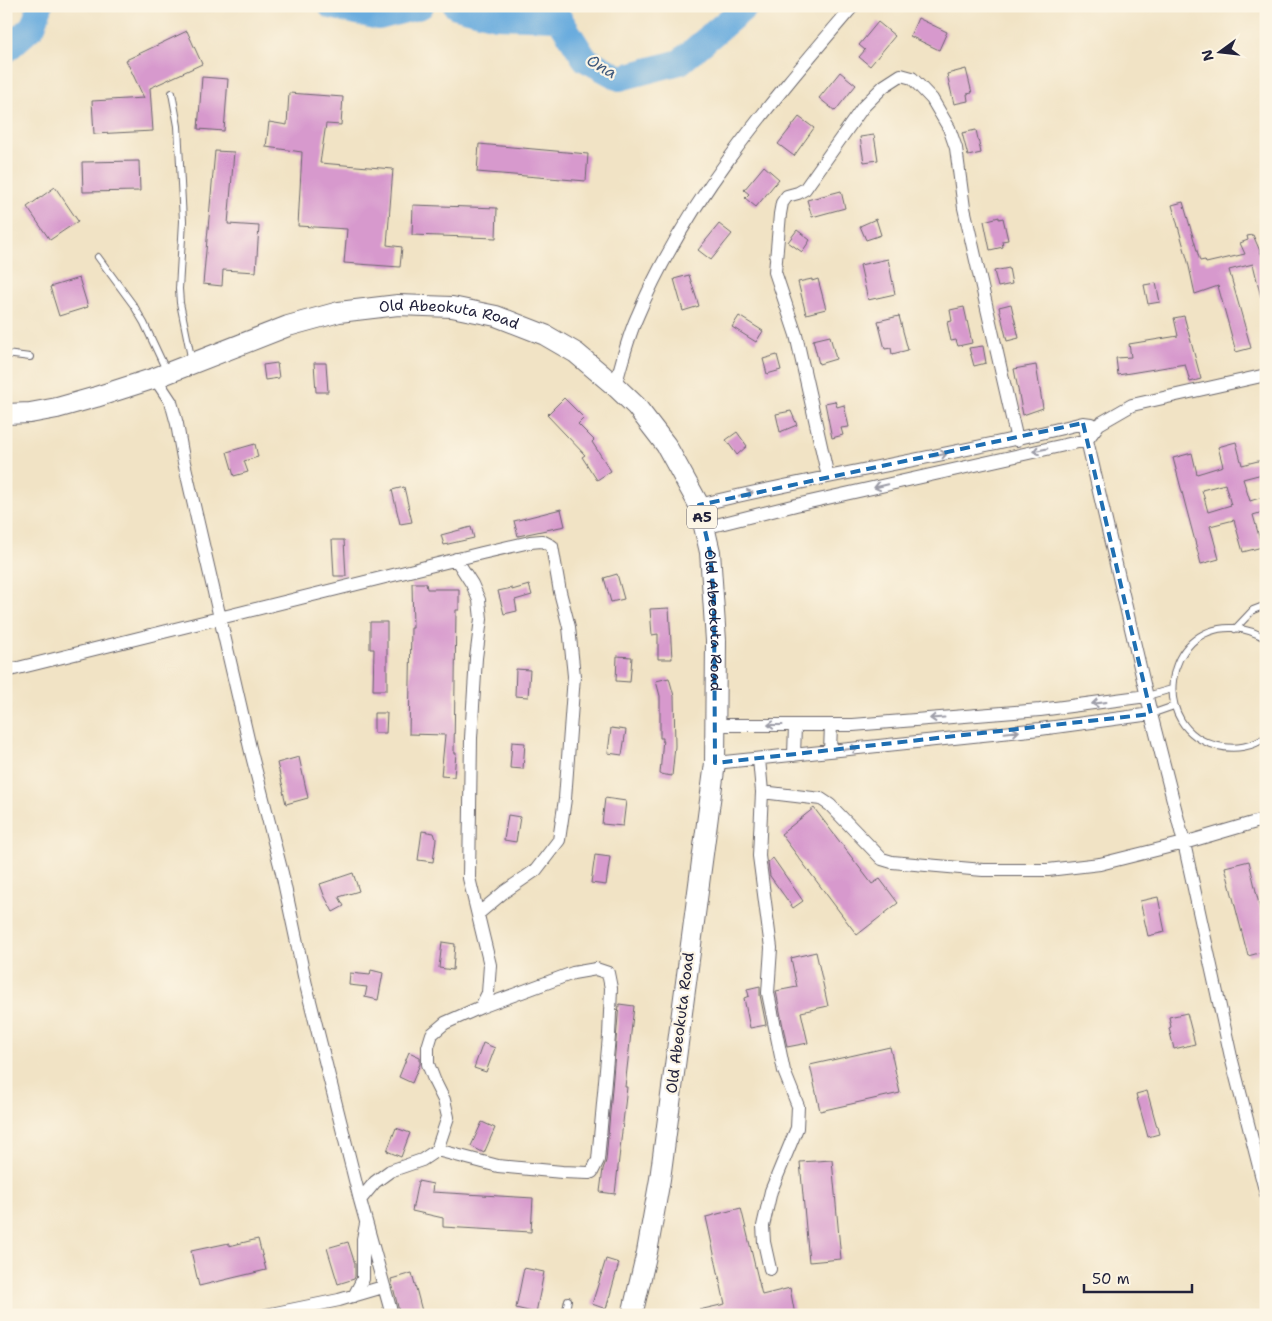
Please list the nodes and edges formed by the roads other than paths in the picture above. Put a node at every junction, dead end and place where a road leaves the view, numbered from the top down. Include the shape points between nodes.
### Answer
1 (852, 6) edge
2 (172, 93) dead end
3 (98, 257) dead end
4 (6, 354) edge
5 (30, 357) dead end
6 (193, 363) junction
7 (1266, 375) edge
8 (162, 376) junction
9 (615, 386) junction
10 (6, 414) edge
11 (1083, 423) junction
12 (1099, 424) junction
13 (1017, 440) junction
14 (1087, 440) junction
15 (828, 477) junction
16 (699, 505) junction
17 (704, 528) junction
18 (456, 559) junction
19 (1266, 606) edge
20 (221, 619) junction
21 (1235, 628) junction
22 (1266, 640) edge
23 (6, 671) edge
24 (1172, 689) junction
25 (1147, 696) junction
26 (1174, 706) junction
27 (1151, 714) junction
28 (715, 725) junction
29 (831, 725) junction
30 (795, 726) junction
31 (1266, 737) edge
32 (830, 751) junction
33 (794, 755) junction
34 (759, 758) junction
35 (715, 763) junction
36 (762, 792) junction
37 (1266, 819) edge
38 (1184, 843) junction
39 (478, 914) junction
40 (481, 1007) junction
41 (436, 1150) junction
42 (1266, 1194) edge
43 (360, 1200) junction
44 (367, 1220) junction
45 (770, 1269) dead end
46 (383, 1287) junction
47 (354, 1296) junction
48 (568, 1300) dead end
49 (266, 1315) edge
50 (392, 1315) edge
51 (565, 1315) edge
52 (632, 1315) edge

1 - 9 street via 782,90 702,196 636,318
2 - 6 lane via 178,126 183,221 180,303
3 - 8 lane via 144,323
4 - 5 lane
6 - 8 highway, Old Abeokuta Road / A5
6 - 9 highway, Old Abeokuta Road / A5 via 288,326 339,312 398,305 452,307 496,316 544,335 576,353
7 - 12 street via 1132,405
8 - 10 highway, Old Abeokuta Road / A5 via 57,408
8 - 20 street via 177,424
9 - 16 highway, Old Abeokuta Road / A5 via 636,406 666,444
11 - 12 street
11 - 13 street
11 - 14 street
12 - 14 street
15 -> 13 street
13 - 15 street via 964,208 954,141 932,99 912,78 901,75 884,86 863,107 805,189 787,196 780,214 775,272 796,335
14 -> 17 street
14 - 25 street
16 -> 15 street
16 - 17 highway, Old Abeokuta Road / A5
17 - 28 highway, Old Abeokuta Road / A5 via 710,552 714,599
18 - 20 street
18 - 39 street via 479,600 481,619 471,738 469,823 469,878
18 - 39 street via 530,542 542,541 552,546 569,627 574,676 559,840 536,870
19 - 21 lane via 1253,610
20 - 23 street
20 - 43 street
21 - 22 lane
21 - 24 lane via 1208,632 1193,642 1181,655 1174,671
24 - 25 lane
24 - 26 lane
25 - 27 street
25 -> 29 street via 1040,710
26 - 27 lane
26 - 31 lane via 1182,722 1210,744 1246,747
32 -> 27 street
27 - 38 street
30 -> 28 street
28 - 35 highway, Old Abeokuta Road / A5
29 - 30 street
29 - 32 street
30 - 33 street
32 - 33 street
33 - 34 street
34 - 35 street
34 - 36 street
35 - 52 highway, Old Abeokuta Road / A5 via 660,1180
36 - 38 street via 821,799 882,859 892,862 983,870 1048,870 1100,864
36 - 45 street via 759,856 771,948 768,993 784,1071 798,1106 797,1128 771,1191 763,1226
37 - 38 street
38 - 42 street
39 - 40 street via 490,966 488,993
40 - 41 street via 445,1023 432,1034 428,1064 448,1117
40 - 41 street via 573,973 596,969 608,973 611,988 609,1036 598,1160 589,1173 562,1172 498,1166
41 - 43 street via 422,1160 390,1171 375,1182
43 - 44 street
44 - 46 street
44 - 47 street via 363,1238 363,1279
46 - 47 street
46 - 50 street
47 - 49 street
48 - 51 lane

